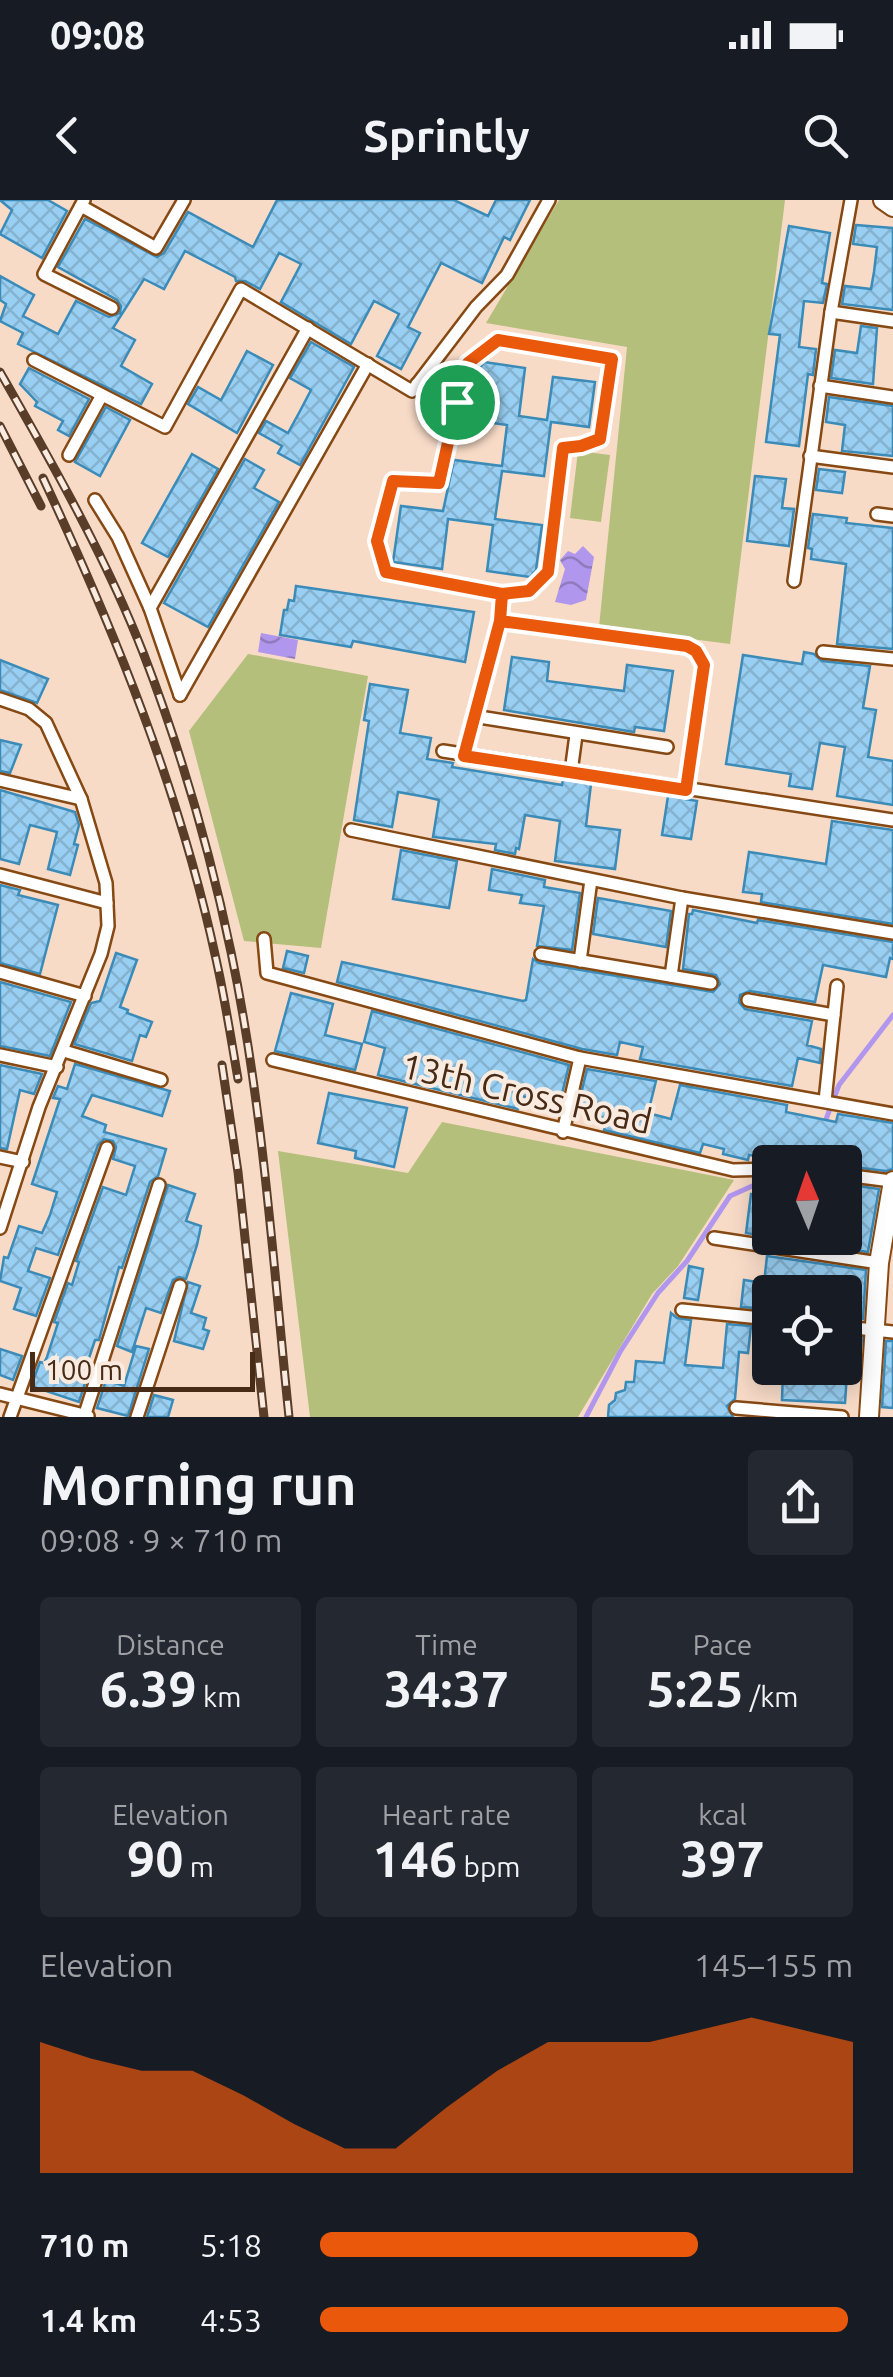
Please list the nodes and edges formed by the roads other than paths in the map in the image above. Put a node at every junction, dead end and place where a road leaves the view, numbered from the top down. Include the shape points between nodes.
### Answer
1 (184, 200) edge
2 (549, 200) edge
3 (852, 200) edge
4 (884, 200) edge
5 (82, 203) edge
6 (893, 207) edge
7 (112, 308) dead end
8 (830, 312) junction
9 (893, 320) edge
10 (308, 328) junction
11 (34, 360) dead end
12 (368, 364) junction
13 (418, 384) junction
14 (820, 386) junction
15 (102, 395) junction
16 (893, 397) edge
17 (457, 402) junction
18 (70, 455) dead end
19 (810, 456) junction
20 (893, 467) edge
21 (95, 500) dead end
22 (877, 514) dead end
23 (893, 516) edge
24 (794, 581) dead end
25 (502, 594) junction
26 (150, 608) junction
27 (500, 621) junction
28 (823, 652) dead end
29 (893, 659) edge
30 (0, 699) edge
31 (473, 716) junction
32 (576, 735) junction
33 (668, 746) dead end
34 (443, 751) dead end
35 (464, 756) junction
36 (571, 772) junction
37 (0, 780) edge
38 (686, 790) junction
39 (81, 799) junction
40 (893, 820) edge
41 (351, 830) dead end
42 (0, 875) edge
43 (591, 880) junction
44 (682, 898) junction
45 (107, 903) junction
46 (893, 933) edge
47 (264, 939) dead end
48 (541, 954) dead end
49 (580, 961) junction
50 (0, 972) edge
51 (671, 976) junction
52 (711, 983) dead end
53 (837, 986) dead end
54 (85, 996) junction
55 (748, 1000) dead end
56 (834, 1015) junction
57 (64, 1051) junction
58 (0, 1056) edge
59 (580, 1058) junction
60 (273, 1060) dead end
61 (57, 1067) junction
62 (160, 1080) dead end
63 (825, 1101) junction
64 (893, 1114) edge
65 (563, 1132) junction
66 (107, 1148) dead end
67 (0, 1157) edge
68 (23, 1162) junction
69 (752, 1169) edge
70 (862, 1177) edge
71 (892, 1181) edge
72 (158, 1185) dead end
73 (5, 1197) edge
74 (0, 1228) edge
75 (714, 1238) dead end
76 (884, 1260) edge
77 (180, 1286) dead end
78 (682, 1310) dead end
79 (752, 1317) edge
80 (862, 1329) edge
81 (873, 1330) junction
82 (893, 1332) edge
83 (0, 1394) edge
84 (16, 1399) junction
85 (736, 1408) dead end
86 (87, 1416) edge
87 (10, 1417) edge
88 (137, 1417) edge
89 (842, 1417) edge
90 (869, 1417) edge

1 - 5 street via 156,248
2 - 13 street via 507,275
3 - 8 street
4 - 6 street
5 - 7 street via 44,274
8 - 9 street
8 - 14 street
10 - 12 street
10 - 15 street via 241,289 165,427
10 - 26 street
11 - 15 street
12 - 13 street via 412,391
12 - 26 street via 180,695
13 - 17 street
14 - 16 street
14 - 19 street
15 - 18 street
17 - 25 street via 439,483 393,481 377,541 386,572
17 - 25 street via 468,363 498,340 612,359 600,439 563,448 548,572 529,591
19 - 20 street
19 - 24 street
21 - 26 street
22 - 23 street
25 - 27 street
27 - 31 street
27 - 38 street via 696,651 704,665
28 - 29 street
30 - 39 street via 46,723
31 - 32 street
31 - 35 street
32 - 33 street
32 - 36 street
34 - 35 street
35 - 36 street
36 - 38 street
37 - 39 street
38 - 40 street
39 - 45 street
41 - 43 street
42 - 45 street
43 - 44 street
43 - 49 street
44 - 46 street
44 - 51 street
45 - 54 street via 102,954
47 - 59 street via 267,973
48 - 49 street
49 - 51 street
50 - 54 street
51 - 52 street
53 - 56 street
54 - 57 street
55 - 56 street
56 - 63 street
57 - 61 street
57 - 62 street
58 - 61 street
59 - 63 street
59 - 65 street
60 - 65 street, 13th Cross Road
61 - 68 street
63 - 64 street
65 - 69 street, 13th Cross Road
66 - 84 street
67 - 68 street
68 - 73 street
70 - 71 street
71 - 76 street
72 - 86 street
73 - 74 street
75 - 76 street
76 - 81 street
77 - 88 street
78 - 79 street
80 - 81 street
81 - 82 street
81 - 90 street
83 - 84 street
84 - 86 street
84 - 87 street
85 - 89 street

